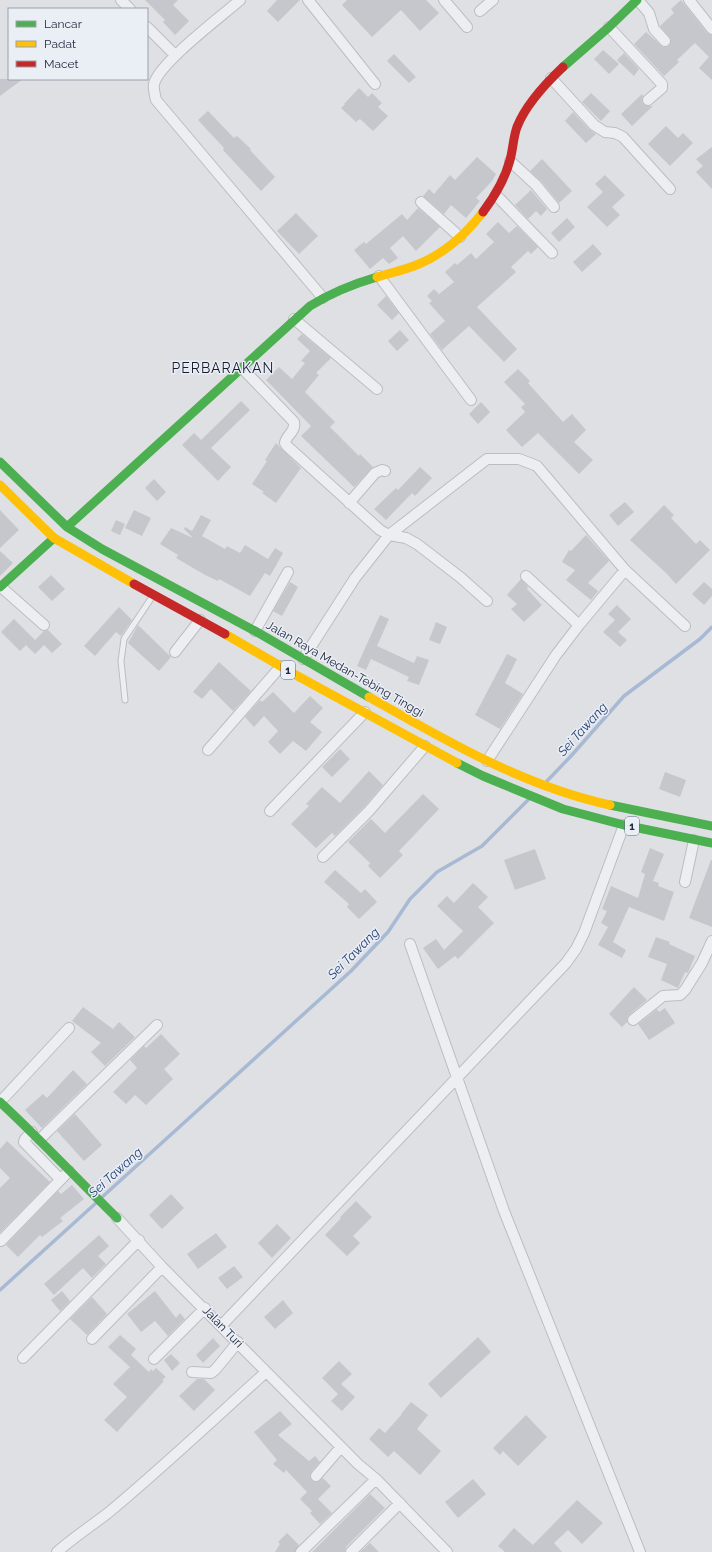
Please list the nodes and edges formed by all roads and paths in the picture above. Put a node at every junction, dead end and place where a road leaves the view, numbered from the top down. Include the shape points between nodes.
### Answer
1 (121, 0) edge
2 (240, 0) edge
3 (308, 0) edge
4 (444, 0) edge
5 (493, 0) edge
6 (638, 0) edge
7 (689, 0) edge
8 (129, 8) edge
9 (480, 11) dead end
10 (711, 26) edge
11 (148, 27) edge
12 (467, 27) dead end
13 (609, 27) junction
14 (665, 42) dead end
15 (175, 55) junction
16 (551, 78) junction
17 (375, 84) dead end
18 (648, 100) dead end
19 (510, 161) junction
20 (670, 189) dead end
21 (496, 195) junction
22 (421, 202) dead end
23 (554, 208) dead end
24 (460, 237) junction
25 (552, 253) dead end
26 (379, 276) junction
27 (323, 298) junction
28 (294, 319) junction
29 (242, 368) junction
30 (377, 389) dead end
31 (471, 400) dead end
32 (0, 462) edge
33 (385, 471) dead end
34 (0, 485) edge
35 (349, 503) junction
36 (67, 526) junction
37 (388, 535) junction
38 (54, 538) junction
39 (625, 570) junction
40 (288, 572) dead end
41 (526, 576) dead end
42 (0, 587) edge
43 (154, 595) junction
44 (487, 601) dead end
45 (200, 620) junction
46 (44, 625) dead end
47 (579, 625) junction
48 (685, 626) dead end
49 (255, 631) junction
50 (176, 652) dead end
51 (290, 652) junction
52 (303, 660) junction
53 (281, 666) junction
54 (124, 700) dead end
55 (365, 712) junction
56 (425, 746) junction
57 (208, 750) dead end
58 (487, 761) junction
59 (270, 811) dead end
60 (624, 825) junction
61 (712, 826) edge
62 (694, 840) junction
63 (712, 843) edge
64 (323, 858) dead end
65 (685, 882) dead end
66 (712, 941) edge
67 (410, 944) dead end
68 (633, 1020) dead end
69 (157, 1025) dead end
70 (69, 1028) dead end
71 (456, 1077) junction
72 (0, 1102) edge
73 (32, 1132) junction
74 (40, 1139) junction
75 (69, 1171) junction
76 (60, 1179) junction
77 (117, 1218) joint
78 (139, 1240) junction
79 (0, 1241) edge
80 (162, 1267) junction
81 (204, 1308) junction
82 (221, 1326) junction
83 (92, 1339) dead end
84 (238, 1342) junction
85 (23, 1358) dead end
86 (154, 1359) dead end
87 (192, 1372) dead end
88 (266, 1372) junction
89 (341, 1447) junction
90 (316, 1476) dead end
91 (376, 1479) junction
92 (400, 1503) junction
93 (441, 1550) edge
94 (57, 1552) edge
95 (301, 1552) edge
96 (351, 1552) edge
97 (640, 1552) edge

1 - 8 street
2 - 15 street
3 - 17 street
4 - 12 street
5 - 9 street
6 - 13 main road
6 - 14 street via 649,13 654,29
7 - 10 street
11 - 15 street
13 - 16 main road
13 - 18 street via 662,84 662,88
15 - 27 street via 154,84 156,100
16 - 19 main road via 528,106 515,136
16 - 20 street via 594,125 605,132 623,137
19 - 21 main road
19 - 23 street via 536,185
21 - 24 main road via 470,229
21 - 25 street
22 - 24 street
24 - 26 main road via 449,247 419,264
26 - 27 main road
26 - 31 street
27 - 28 main road
28 - 29 main road
28 - 30 street
29 - 35 street via 294,422 295,426 285,443
29 - 36 main road
32 - 36 main road, Jalan Raya Medan-Tebing Tinggi / 1
33 - 35 street via 375,473
34 - 38 main road, 1
35 - 37 street
36 - 49 main road, Jalan Raya Medan-Tebing Tinggi / 1 via 102,550
37 - 39 street via 487,458 520,459 537,466
37 - 44 street via 406,538 418,544
37 - 52 street via 355,578
38 - 42 main road
38 - 43 main road, 1
39 - 47 street
39 - 48 street
40 - 49 street
41 - 47 street
42 - 46 street
43 - 45 main road, 1
43 - 54 lane via 124,639 121,661
45 - 50 street
45 - 53 main road, 1
47 - 58 street via 556,655
49 - 51 main road, Jalan Raya Medan-Tebing Tinggi / 1
51 - 52 main road, Jalan Raya Medan-Tebing Tinggi / 1
51 - 53 main road
52 - 58 main road, Jalan Raya Medan-Tebing Tinggi / 1
53 - 55 main road, 1
53 - 57 street
55 - 56 main road, 1
55 - 59 street
56 - 60 main road, 1 via 526,795 554,806
56 - 64 street via 369,811
58 - 61 main road, Jalan Raya Medan-Tebing Tinggi / 1 via 560,792 593,802
60 - 62 main road, 1
60 - 71 street via 576,949 566,963
62 - 63 main road, 1
62 - 65 street
66 - 68 street via 685,990 680,995 663,996
67 - 71 street
69 - 74 street
70 - 72 street
71 - 82 street
71 - 97 street via 504,1211
72 - 73 main road, Jalan Turi
73 - 74 main road, Jalan Turi
73 - 76 street via 24,1142
74 - 75 main road, Jalan Turi
75 - 76 street
75 - 77 main road, Jalan Turi
76 - 79 street
77 - 78 street, Jalan Turi
78 - 80 street, Jalan Turi
78 - 85 street
80 - 81 street, Jalan Turi
80 - 83 street
81 - 82 street, Jalan Turi
81 - 86 street
82 - 84 street, Jalan Turi
84 - 87 street via 211,1373
84 - 88 street, Jalan Turi
88 - 89 street, Jalan Turi
88 - 94 street via 107,1514 76,1535
89 - 90 street
89 - 91 street, Jalan Turi
91 - 92 street, Jalan Turi
91 - 95 street
92 - 93 street, Jalan Turi
92 - 96 street

